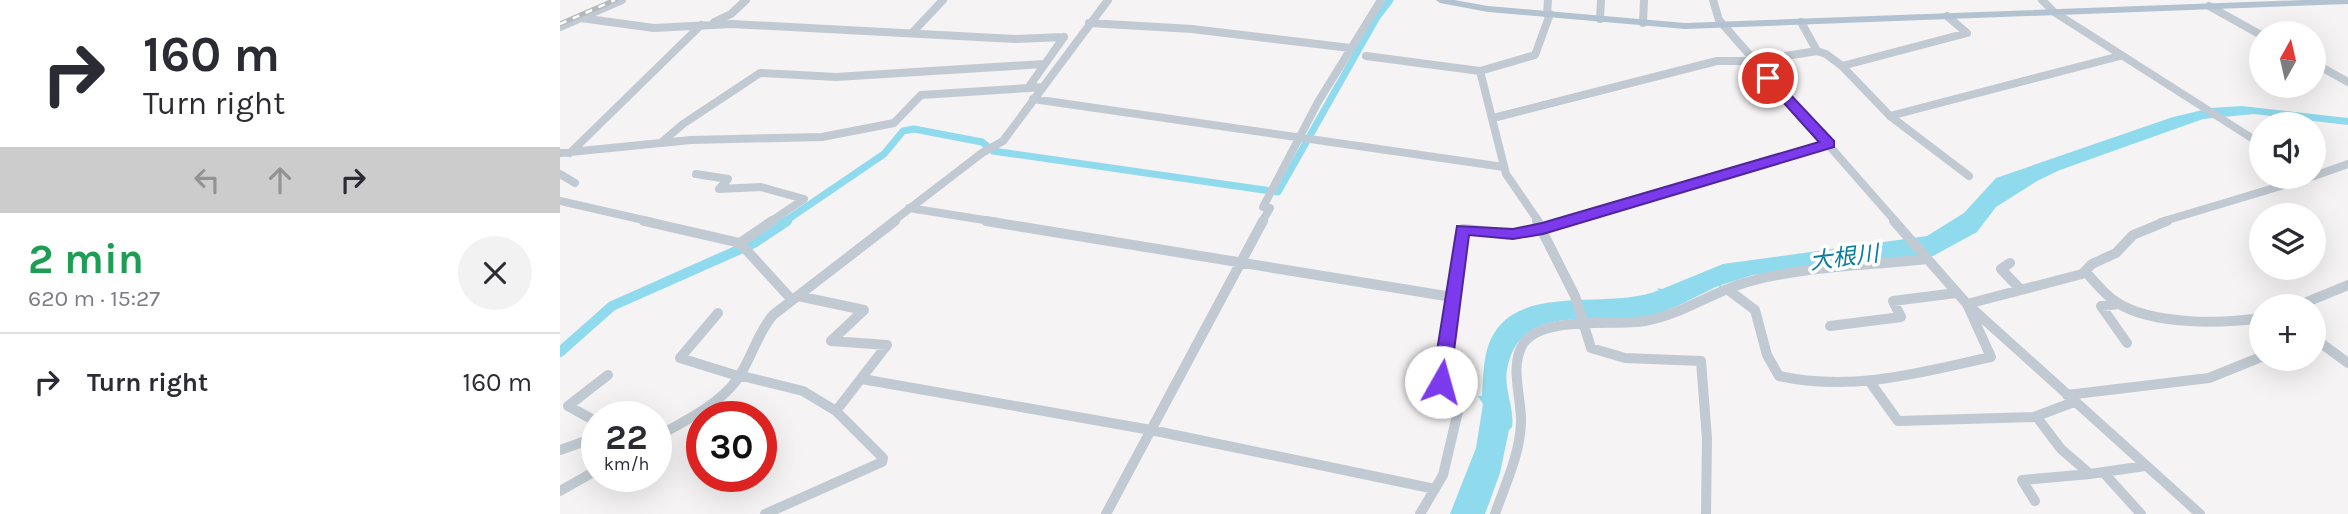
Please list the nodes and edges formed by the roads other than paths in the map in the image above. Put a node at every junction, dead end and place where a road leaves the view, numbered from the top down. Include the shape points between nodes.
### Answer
1 (622, 0) edge
2 (746, 0) edge
3 (943, 0) edge
4 (1108, 0) edge
5 (1381, 0) edge
6 (1440, 0) edge
7 (1548, 0) edge
8 (1601, 0) edge
9 (1644, 0) edge
10 (1713, 0) edge
11 (2042, 0) edge
12 (2334, 1) edge
13 (2348, 1) edge
14 (2209, 6) junction
15 (2054, 12) junction
16 (1549, 14) junction
17 (1947, 16) junction
18 (581, 18) junction
19 (1600, 19) junction
20 (1801, 22) junction
21 (1089, 23) junction
22 (1643, 23) junction
23 (705, 24) junction
24 (1724, 25) junction
25 (560, 27) edge
26 (2249, 28) edge
27 (912, 33) junction
28 (1350, 48) junction
29 (1817, 51) junction
30 (2120, 55) junction
31 (1366, 56) dead end
32 (1753, 61) junction
33 (1044, 64) junction
34 (1842, 66) junction
35 (2326, 70) edge
36 (1480, 71) junction
37 (2348, 82) edge
38 (1042, 87) junction
39 (1028, 88) junction
40 (1033, 99) junction
41 (1890, 116) junction
42 (1493, 118) junction
43 (2249, 137) edge
44 (1299, 138) junction
45 (662, 142) junction
46 (1829, 144) junction
47 (564, 154) edge
48 (2348, 164) edge
49 (1504, 167) junction
50 (2326, 171) edge
51 (560, 174) edge
52 (696, 174) dead end
53 (1969, 176) dead end
54 (575, 183) dead end
55 (2270, 189) edge
56 (560, 201) edge
57 (909, 208) junction
58 (1543, 229) junction
59 (740, 243) junction
60 (1927, 259) junction
61 (2010, 262) dead end
62 (1241, 263) junction
63 (2085, 271) junction
64 (2348, 285) edge
65 (1727, 289) junction
66 (2021, 290) junction
67 (1956, 293) junction
68 (2326, 294) edge
69 (1451, 297) junction
70 (795, 298) junction
71 (1967, 304) junction
72 (2119, 304) junction
73 (718, 313) dead end
74 (2249, 318) edge
75 (1582, 324) junction
76 (1830, 326) dead end
77 (2127, 343) dead end
78 (2326, 347) edge
79 (2249, 362) edge
80 (2348, 363) edge
81 (608, 375) dead end
82 (738, 375) junction
83 (862, 379) junction
84 (1870, 382) junction
85 (2071, 398) junction
86 (836, 411) junction
87 (581, 413) edge
88 (2036, 416) junction
89 (672, 427) edge
90 (1151, 430) junction
91 (581, 443) edge
92 (560, 450) edge
93 (2145, 466) junction
94 (2097, 473) junction
95 (581, 480) edge
96 (1435, 489) junction
97 (560, 491) edge
98 (2035, 501) dead end
99 (765, 514) edge
100 (1106, 514) edge
101 (1420, 514) edge
102 (1495, 514) edge
103 (1706, 514) edge
104 (2141, 514) edge
105 (2200, 514) edge

1 - 18 street
2 - 23 street via 731,14
3 - 27 street
4 - 21 street
5 - 28 street
6 - 16 main road
7 - 16 street
8 - 19 street
9 - 22 street
10 - 24 street
11 - 15 street
12 - 13 main road
12 - 14 main road
14 - 15 main road
14 - 26 street
15 - 17 main road
15 - 30 street
16 - 19 main road
16 - 36 street via 1535,55
17 - 20 main road
17 - 34 street via 1967,33
18 - 23 street via 654,28
18 - 25 street
19 - 22 main road
20 - 24 main road
20 - 29 street
21 - 28 street via 1192,29
21 - 38 street
22 - 24 main road
23 - 27 street
23 - 47 street
24 - 32 street
27 - 33 street via 1064,37
28 - 44 street
29 - 32 street
29 - 34 street
30 - 41 street
30 - 43 street
31 - 36 street
32 - 42 street via 1717,61
32 - 46 street
33 - 39 street
33 - 45 street via 836,77 760,73
34 - 41 street
35 - 37 street
36 - 42 street
38 - 39 street
38 - 40 street
39 - 45 street via 921,95 894,123 822,137
40 - 44 street
40 - 57 street via 1003,141
41 - 53 street
42 - 49 street
44 - 49 street
44 - 62 street via 1264,203 1263,207 1270,208
45 - 47 street
46 - 58 street
46 - 60 street
48 - 50 street
49 - 58 street
51 - 54 street
52 - 59 street via 728,179 719,189 761,187 804,199
55 - 63 street via 2149,226
56 - 59 street
57 - 62 street
57 - 70 street
58 - 69 street via 1513,234 1462,229
58 - 75 street
59 - 70 street
60 - 65 street via 1773,276
60 - 67 street
61 - 66 street via 2001,269
62 - 69 street
62 - 90 street
63 - 66 street
63 - 72 street
64 - 68 street
65 - 75 street via 1682,311 1644,321
65 - 84 street via 1755,310 1767,355 1779,376 1807,385
66 - 71 street
67 - 71 street
67 - 76 street via 1893,301 1901,317
69 - 96 street via 1441,382 1442,387 1463,390 1450,453
70 - 82 street via 760,330
70 - 83 street via 864,310 831,341 887,345
71 - 84 street via 1991,357
71 - 85 street
72 - 74 street via 2163,318
72 - 77 street via 2101,306
73 - 82 street via 680,358
75 - 102 street via 1537,332 1523,344 1516,367 1521,422 1518,448
75 - 103 street via 1587,341 1600,354 1701,361
78 - 80 street
79 - 85 street via 2209,378
81 - 87 street via 568,406
82 - 86 street via 807,393
82 - 89 street via 711,404
83 - 86 street
83 - 90 street
84 - 88 street via 1898,421
85 - 88 street
85 - 93 street
86 - 99 street via 882,462
88 - 94 street via 2062,449
90 - 96 street
90 - 100 street
91 - 92 street
93 - 94 street
93 - 105 street
94 - 98 street via 2022,481
94 - 104 street
95 - 97 street
96 - 101 street

